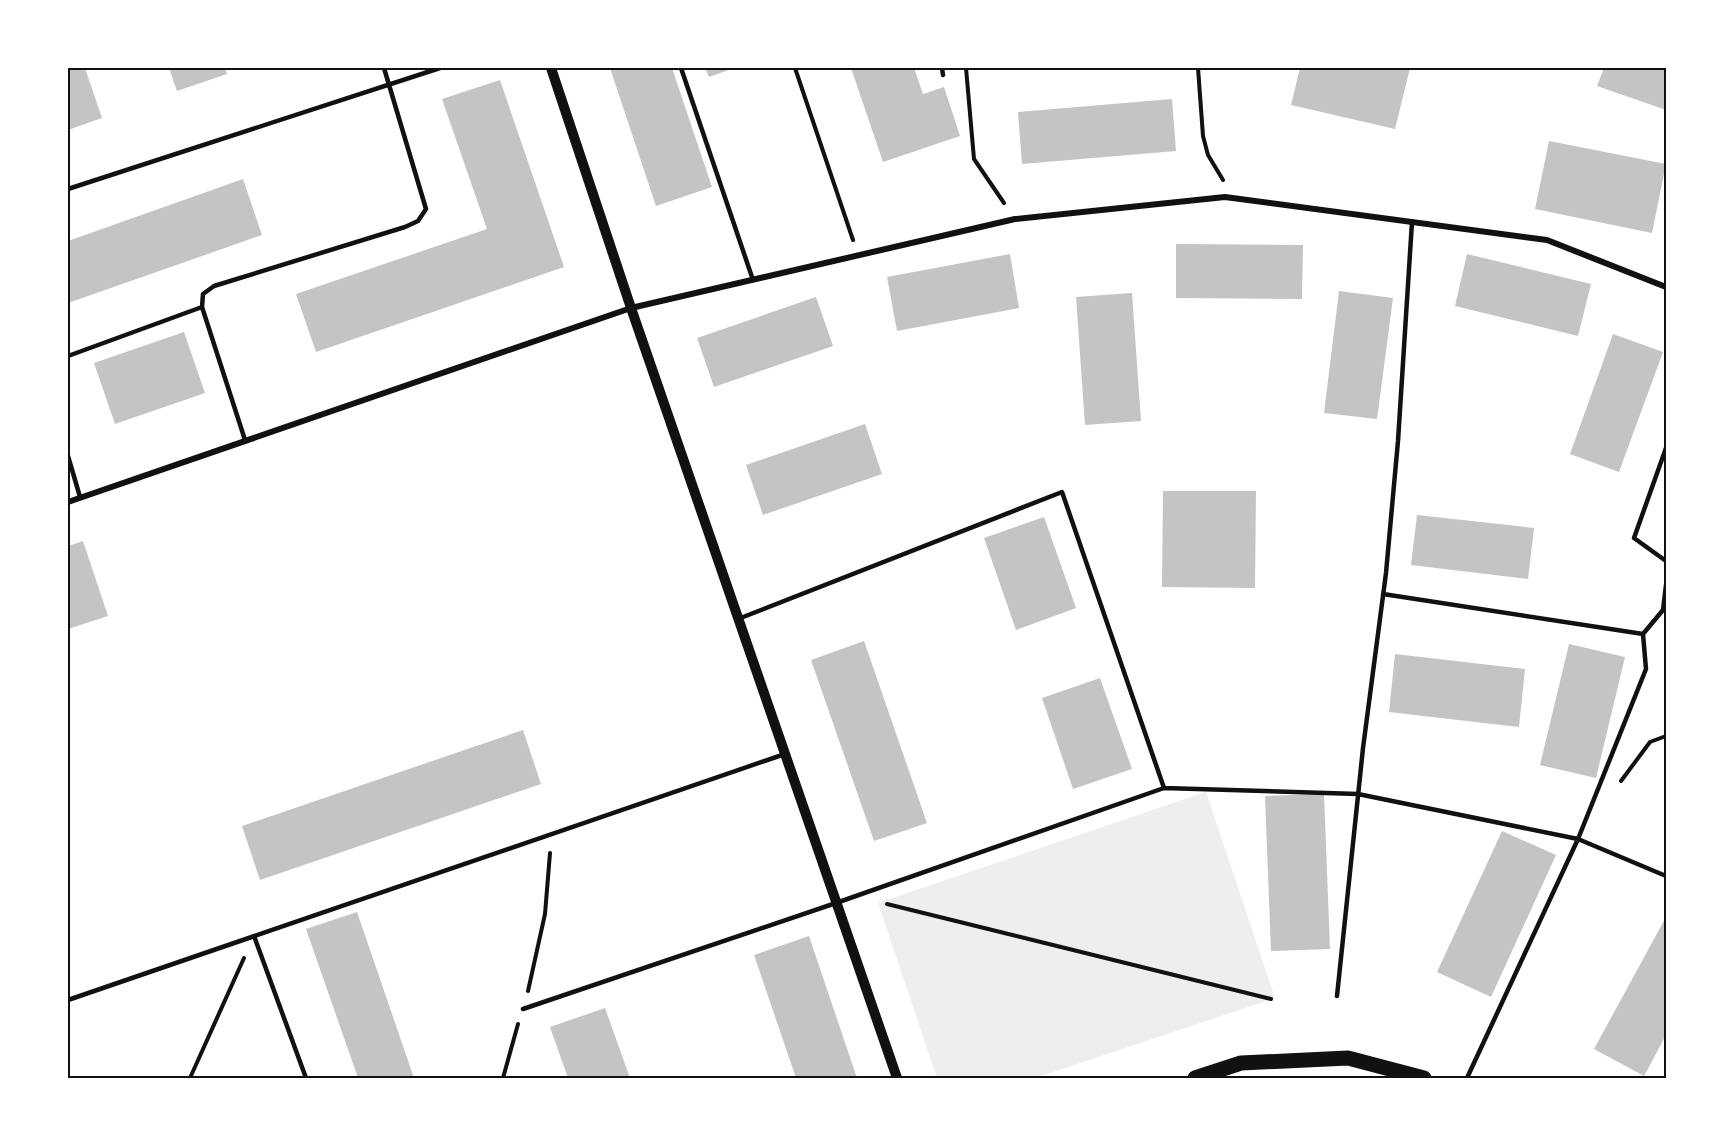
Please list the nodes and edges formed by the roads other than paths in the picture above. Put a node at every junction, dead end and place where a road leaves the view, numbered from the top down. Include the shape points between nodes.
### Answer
1 (384, 68) edge
2 (440, 68) edge
3 (551, 68) edge
4 (681, 68) edge
5 (942, 68) edge
6 (944, 75) dead end
7 (390, 84) junction
8 (68, 189) edge
9 (1412, 222) junction
10 (753, 280) junction
11 (1666, 287) edge
12 (202, 307) junction
13 (631, 308) junction
14 (68, 356) edge
15 (245, 440) junction
16 (1666, 448) edge
17 (68, 456) edge
18 (80, 497) junction
19 (68, 502) edge
20 (1666, 561) edge
21 (1666, 585) edge
22 (1383, 594) junction
23 (738, 619) junction
24 (1642, 634) junction
25 (785, 754) junction
26 (1164, 788) junction
27 (1358, 794) junction
28 (1578, 839) junction
29 (1666, 876) edge
30 (836, 903) junction
31 (254, 936) junction
32 (1337, 996) dead end
33 (68, 1000) edge
34 (523, 1009) road end
35 (304, 1078) edge
36 (897, 1078) edge
37 (1195, 1078) edge
38 (1424, 1078) edge
39 (1467, 1078) edge

1 - 7 lane
2 - 7 lane
3 - 13 street
4 - 10 lane
5 - 6 lane
7 - 8 lane
7 - 12 lane via 426,209 418,221 214,286 203,294
9 - 10 street via 1224,197 1015,219
9 - 11 street via 1547,240
9 - 22 lane via 1398,441
10 - 13 street
12 - 14 lane
12 - 15 lane
13 - 15 street
13 - 23 street
15 - 18 street
16 - 20 lane via 1635,538
17 - 18 lane
18 - 19 street
21 - 24 lane via 1663,610
22 - 24 lane
22 - 27 lane
23 - 25 street
23 - 26 lane via 1062,492
24 - 28 lane via 1646,669
25 - 30 street
25 - 31 lane
26 - 27 lane
26 - 30 lane
27 - 28 lane
27 - 32 lane
28 - 29 lane
28 - 39 lane
30 - 34 lane
30 - 36 street
31 - 33 lane
31 - 35 lane
37 - 38 main road via 1241,1063 1348,1058

